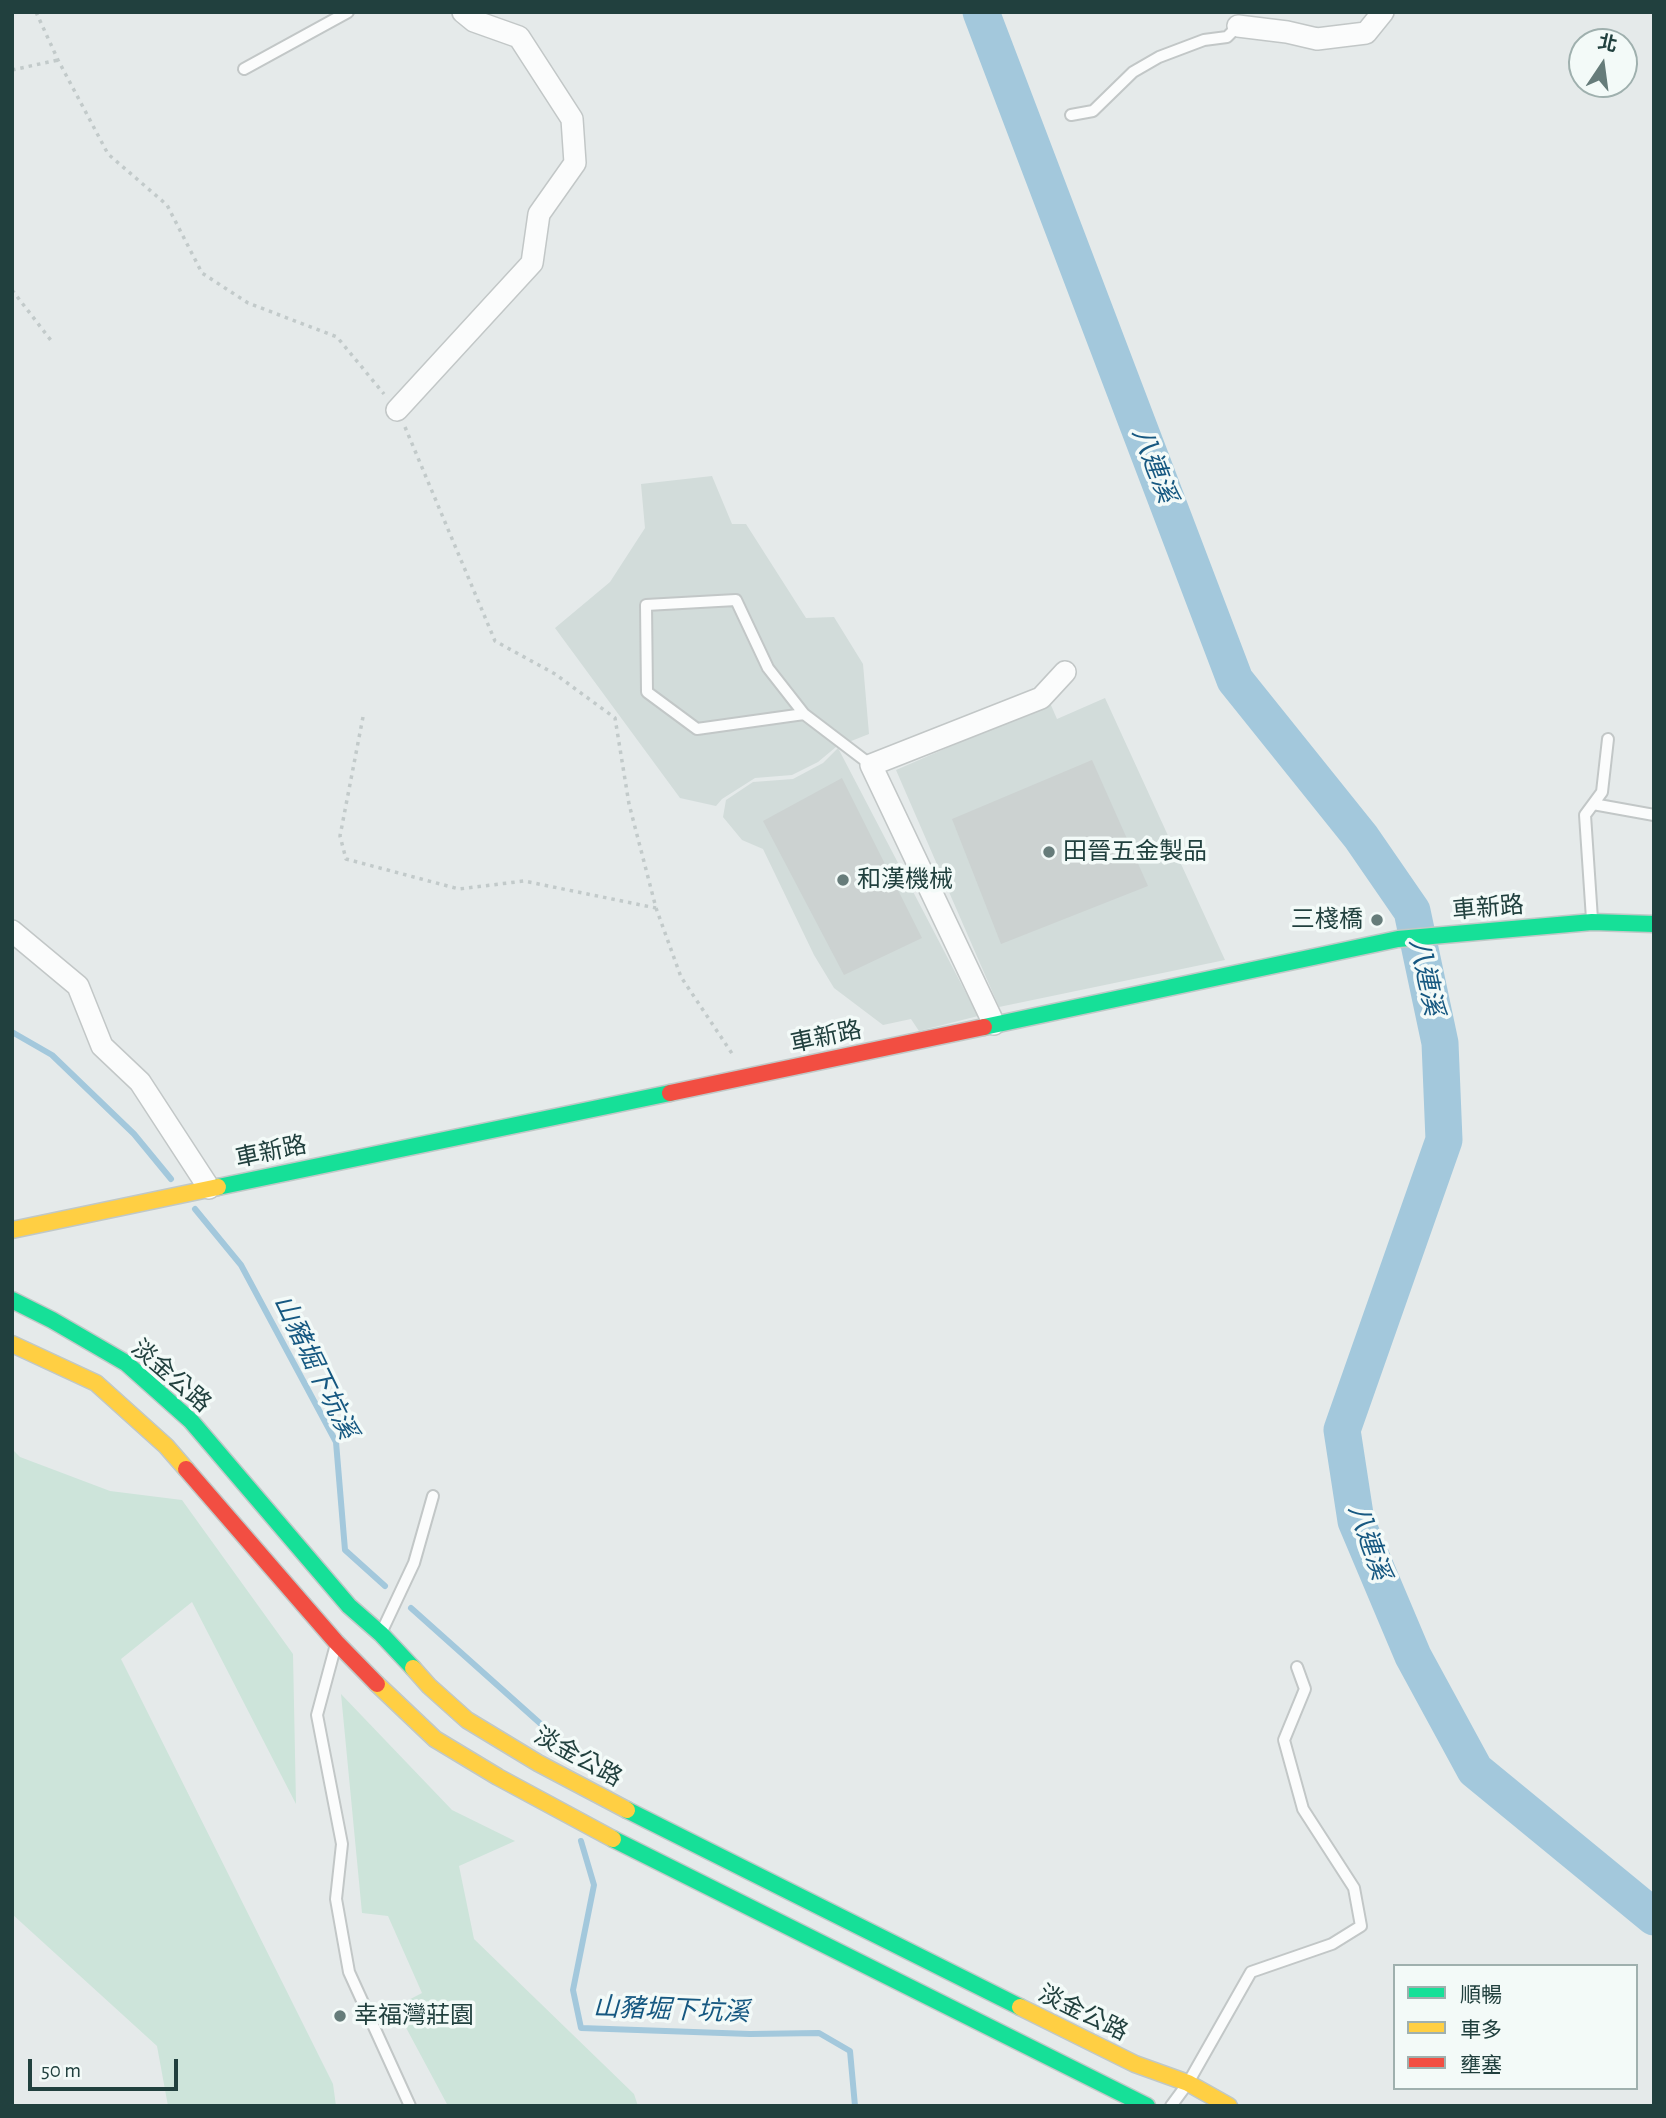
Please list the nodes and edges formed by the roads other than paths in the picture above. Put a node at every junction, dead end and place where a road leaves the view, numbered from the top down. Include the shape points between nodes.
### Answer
1 (348, 12) edge
2 (463, 12) edge
3 (1383, 12) edge
4 (1238, 26) joint
5 (244, 69) dead end
6 (1071, 115) dead end
7 (397, 410) road end
8 (1065, 672) dead end
9 (804, 714) junction
10 (1608, 739) dead end
11 (871, 765) junction
12 (1593, 804) junction
13 (1654, 815) edge
14 (1592, 922) junction
15 (1654, 924) edge
16 (12, 931) edge
17 (994, 1024) junction
18 (209, 1188) junction
19 (12, 1230) edge
20 (12, 1300) edge
21 (12, 1344) edge
22 (433, 1496) dead end
23 (381, 1634) junction
24 (336, 1642) junction
25 (1297, 1668) dead end
26 (1188, 2083) junction
27 (1127, 2084) edge
28 (411, 2106) edge
29 (1147, 2106) edge
30 (1171, 2106) edge
31 (1229, 2106) edge

1 - 5 lane
2 - 7 street via 474,21 519,37 572,119 575,163 539,214 532,263
3 - 4 street via 1366,33 1317,39
4 - 6 lane via 1227,37 1204,40 1159,57 1133,72 1094,111
8 - 11 street via 1041,698
9 - 9 lane via 768,668 736,600 646,605 648,692 697,729
9 - 11 lane
10 - 12 lane via 1602,792
11 - 17 street
12 - 13 lane
12 - 14 lane via 1584,815
14 - 15 main road, 車新路
14 - 17 main road, 車新路 via 1398,939
16 - 18 street via 78,986 102,1046 140,1082
17 - 18 main road, 車新路
18 - 19 main road, 車新路
20 - 23 main road, 淡金公路 via 126,1363 191,1421 349,1606
21 - 24 main road, 淡金公路 via 96,1383 166,1446
22 - 23 lane via 414,1563
23 - 27 main road, 淡金公路 via 467,1720 538,1763
24 - 27 main road, 淡金公路 via 435,1739 498,1777 607,1836
24 - 28 lane via 317,1716 342,1844 336,1899 349,1972
25 - 26 lane via 1306,1689 1284,1740 1303,1808 1354,1888 1361,1926 1332,1944 1251,1972
26 - 27 main road, 淡金公路
26 - 30 lane
26 - 31 main road, 淡金公路
27 - 29 main road, 淡金公路

